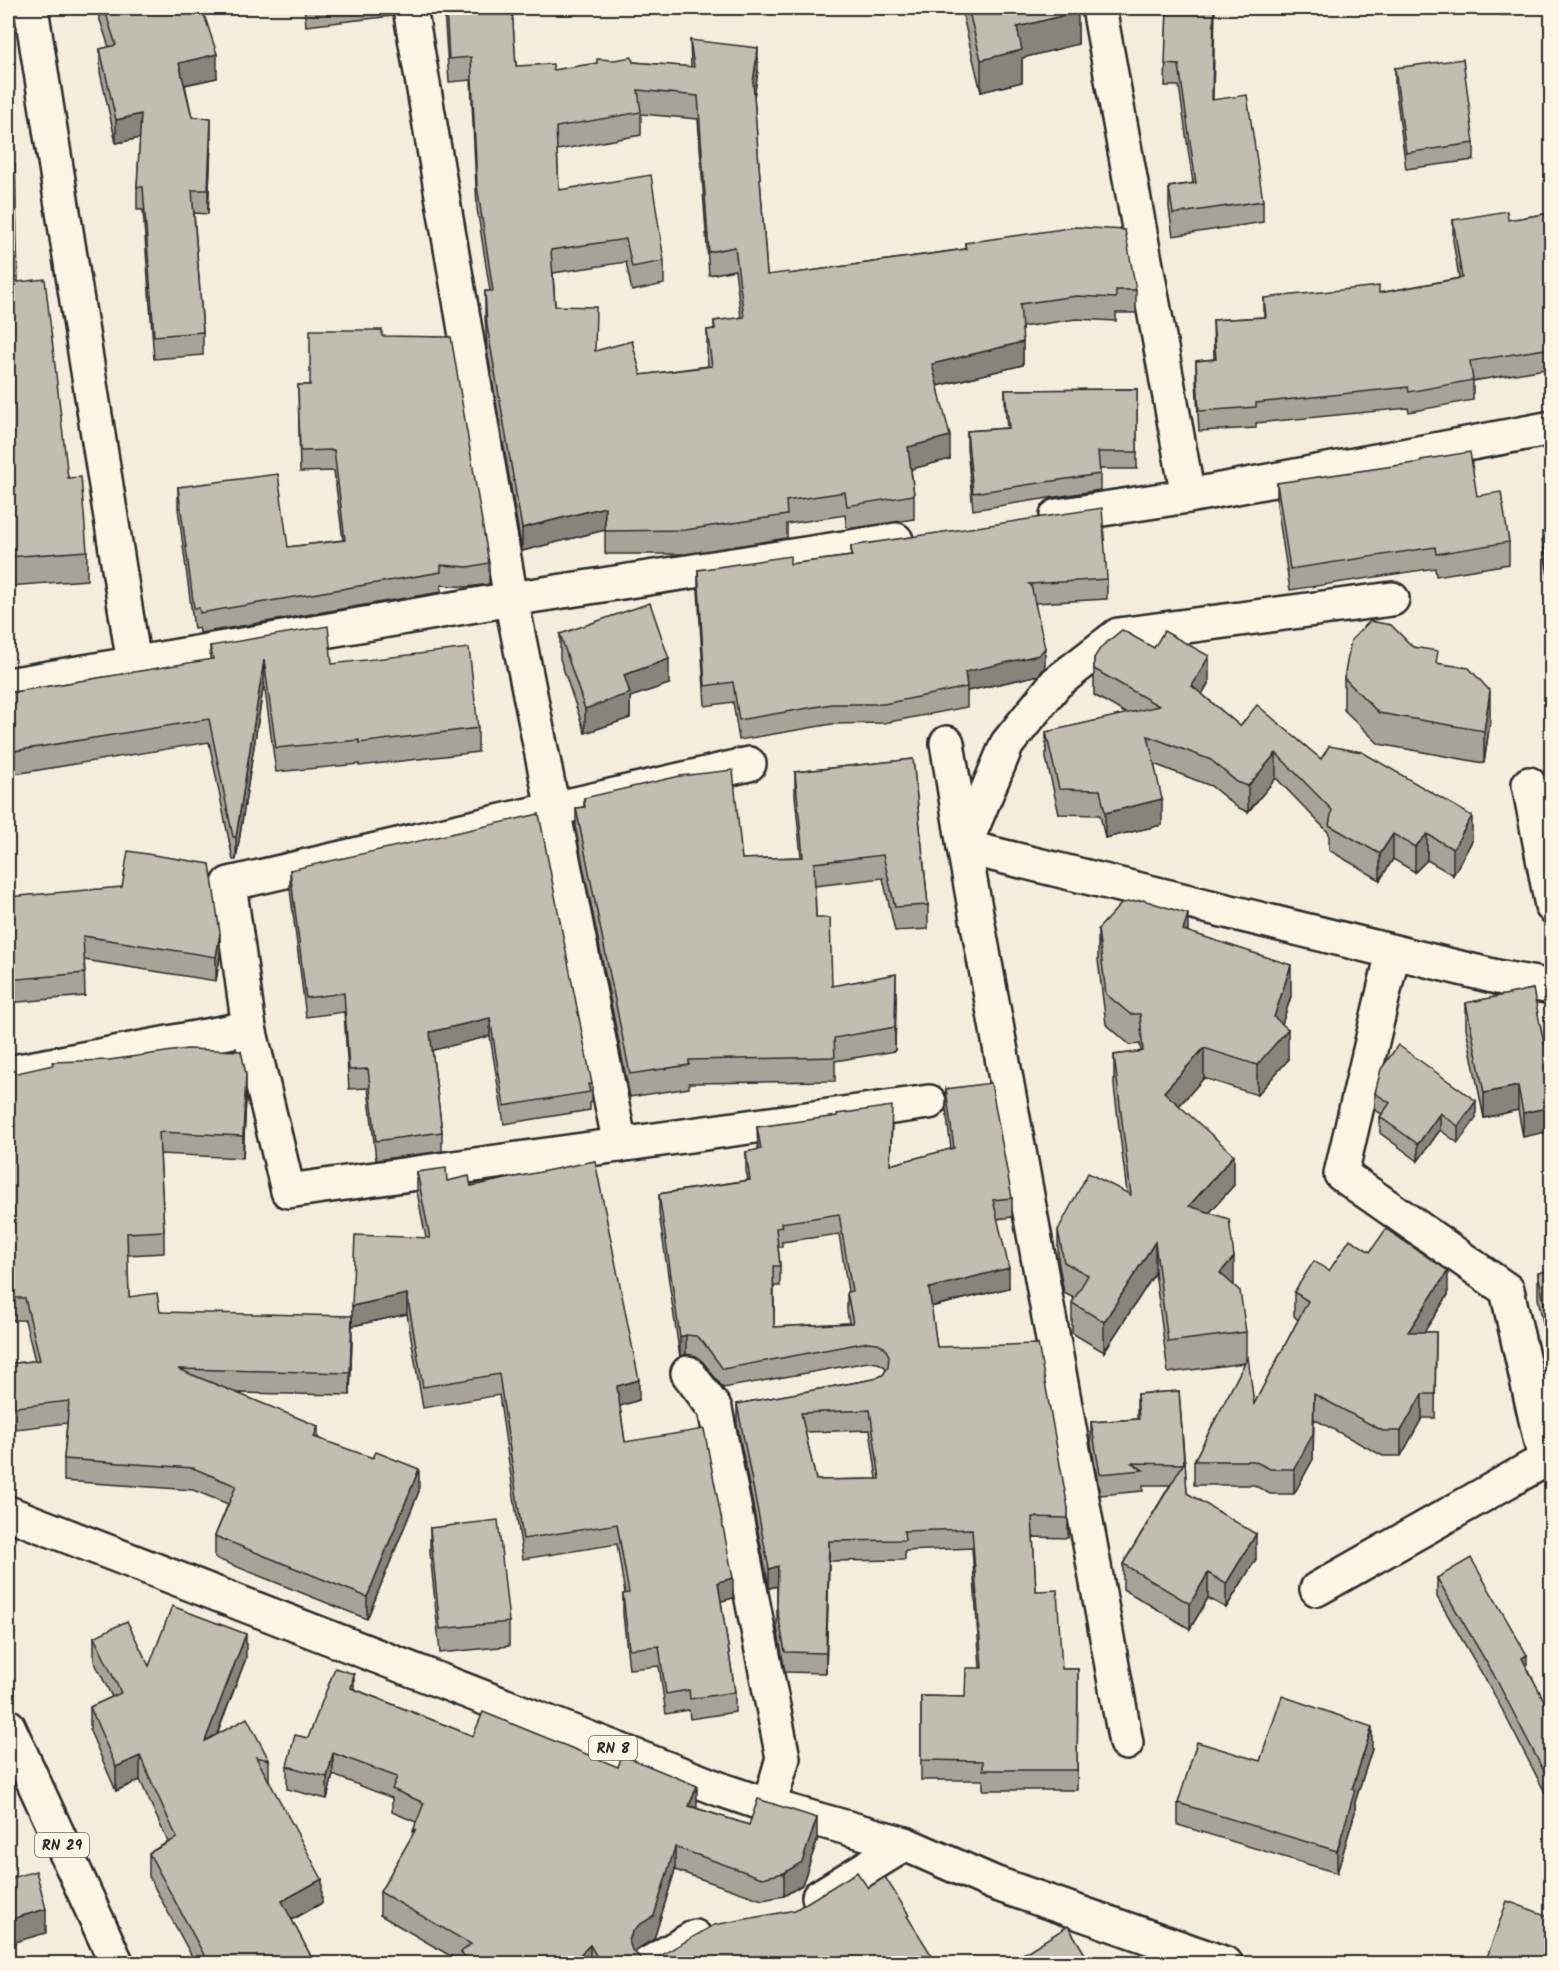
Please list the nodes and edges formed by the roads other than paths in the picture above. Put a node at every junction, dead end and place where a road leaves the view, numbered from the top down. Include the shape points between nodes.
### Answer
1 (30, 8) edge
2 (410, 8) edge
3 (1099, 8) edge
4 (1551, 428) edge
5 (1188, 496) junction
6 (1024, 520) edge
7 (919, 537) edge
8 (511, 599) junction
9 (1392, 599) dead end
10 (134, 664) junction
11 (8, 685) edge
12 (947, 743) dead end
13 (748, 764) dead end
14 (1529, 784) dead end
15 (554, 809) junction
16 (964, 848) junction
17 (1551, 906) edge
18 (1393, 952) junction
19 (1551, 987) edge
20 (249, 1028) junction
21 (8, 1073) edge
22 (929, 1102) dead end
23 (620, 1145) junction
24 (688, 1373) dead end
25 (749, 1403) edge
26 (715, 1409) junction
27 (1548, 1461) edge
28 (8, 1513) edge
29 (1317, 1590) dead end
30 (8, 1726) edge
31 (1126, 1743) dead end
32 (769, 1806) junction
33 (905, 1844) junction
34 (790, 1914) edge
35 (718, 1928) edge
36 (117, 1964) edge
37 (648, 1964) edge
38 (1226, 1964) edge

1 - 10 street
2 - 8 street
3 - 5 street
4 - 5 street
5 - 6 street
7 - 8 street
8 - 10 street
8 - 15 street
9 - 16 street via 1118,635 1056,682 1007,744
10 - 11 street
12 - 16 street
13 - 15 street
14 - 17 street
15 - 20 street via 230,884
15 - 23 street
16 - 18 street
16 - 31 street
18 - 19 street
18 - 27 street via 1341,1174 1507,1290
20 - 21 street
20 - 23 street via 288,1191
22 - 23 street
24 - 26 street
25 - 26 street
26 - 32 street via 783,1758
27 - 29 street
28 - 32 street, RN 8
30 - 36 street, RN 29
32 - 33 street, RN 8
33 - 34 street
33 - 38 street, RN 8 via 994,1883
35 - 37 street via 707,1930

